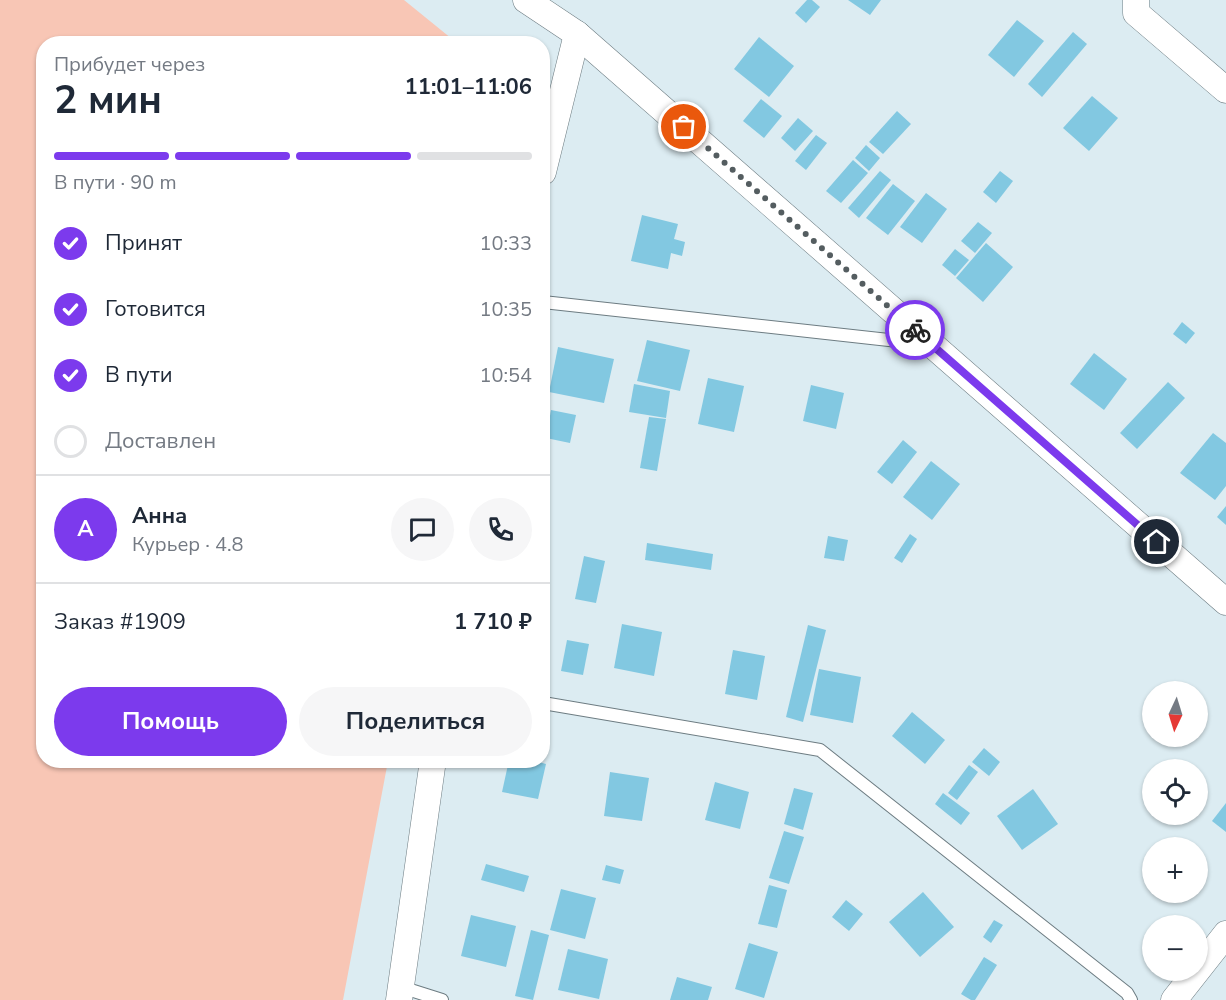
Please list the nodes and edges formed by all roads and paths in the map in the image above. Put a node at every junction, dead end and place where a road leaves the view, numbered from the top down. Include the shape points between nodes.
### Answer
1 (526, 0) edge
2 (1136, 0) edge
3 (577, 34) junction
4 (1226, 90) edge
5 (550, 144) edge
6 (550, 303) edge
7 (932, 345) junction
8 (1226, 602) edge
9 (550, 704) edge
10 (432, 768) edge
11 (1226, 934) edge
12 (400, 994) edge
13 (442, 1000) edge
14 (1131, 1000) edge
15 (1174, 1000) edge

1 - 3 street
2 - 4 street via 1136,13
3 - 5 street
3 - 7 street
6 - 7 lane
7 - 8 street
9 - 14 lane via 820,750
10 - 12 street
11 - 15 street
12 - 13 lane

